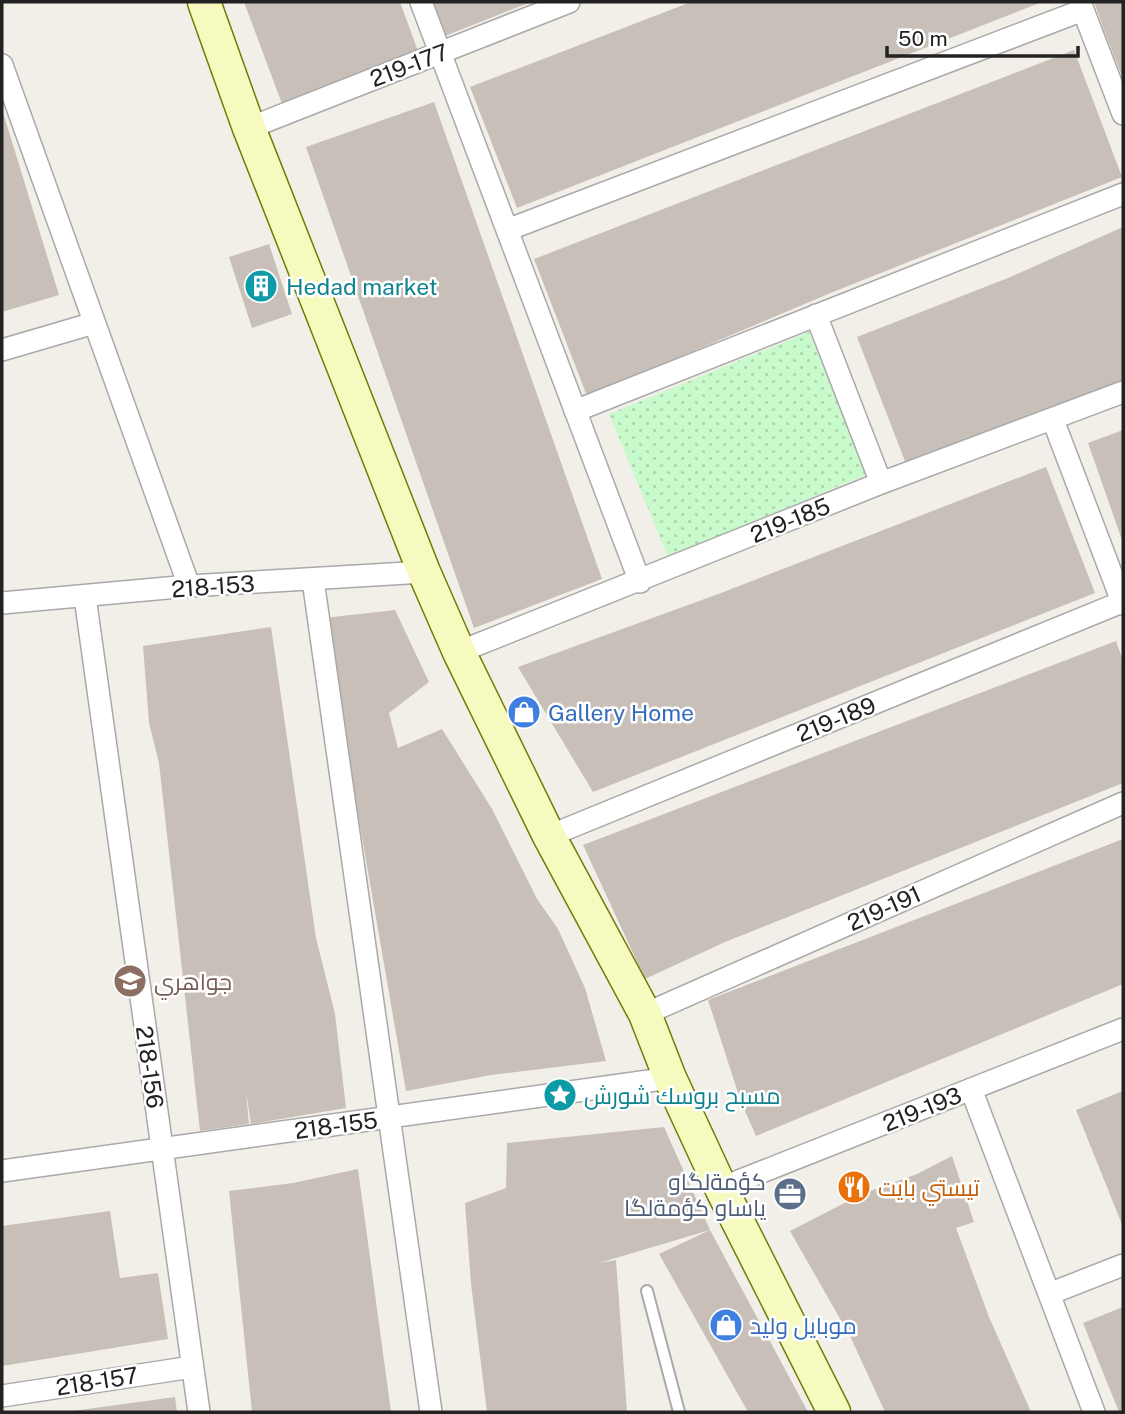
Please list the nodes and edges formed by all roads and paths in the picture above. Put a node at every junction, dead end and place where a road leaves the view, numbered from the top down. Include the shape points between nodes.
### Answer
1 (204, 2) edge
2 (421, 2) edge
3 (569, 2) edge
4 (1081, 6) edge
5 (440, 52) junction
6 (2, 65) edge
7 (1123, 114) edge
8 (249, 128) junction
9 (1123, 194) edge
10 (507, 230) junction
11 (816, 316) junction
12 (94, 323) junction
13 (2, 350) edge
14 (1123, 392) edge
15 (575, 411) junction
16 (1053, 420) junction
17 (881, 483) junction
18 (424, 572) junction
19 (313, 580) junction
20 (640, 582) junction
21 (189, 586) junction
22 (85, 597) junction
23 (2, 603) edge
24 (1123, 603) edge
25 (459, 652) junction
26 (1123, 803) edge
27 (549, 836) junction
28 (645, 1014) junction
29 (1123, 1028) edge
30 (670, 1078) junction
31 (971, 1089) junction
32 (389, 1118) junction
33 (161, 1150) junction
34 (2, 1171) edge
35 (721, 1188) junction
36 (1123, 1265) edge
37 (647, 1291) dead end
38 (1049, 1294) junction
39 (192, 1367) junction
40 (2, 1396) edge
41 (199, 1412) edge
42 (431, 1412) edge
43 (679, 1412) edge
44 (834, 1412) edge
45 (1094, 1412) edge

1 - 8 street
2 - 5 street
3 - 5 street, 219-177
4 - 7 street
4 - 10 street
5 - 8 street, 219-177
5 - 10 street
6 - 12 street
8 - 18 street
9 - 11 street
10 - 15 street
11 - 15 street
11 - 17 street
12 - 13 street
12 - 21 street
14 - 16 street, 219-185
15 - 20 street
16 - 17 street, 219-185
16 - 24 street
17 - 20 street, 219-185
18 - 19 street, 218-153
18 - 25 street
19 - 21 street, 218-153
19 - 32 street
20 - 25 street, 219-185
21 - 22 street, 218-153
22 - 23 street, 218-153
22 - 33 street, 218-156
24 - 27 street, 219-189
25 - 27 street
26 - 28 street, 219-191
27 - 28 street
28 - 30 street
29 - 31 street, 219-193
30 - 32 street, 218-155
30 - 35 street
31 - 35 street, 219-193
31 - 38 street
32 - 33 street, 218-155
32 - 42 street
33 - 34 street, 218-155
33 - 39 street, 218-156
35 - 44 street
36 - 38 street
37 - 43 lane
38 - 45 street
39 - 40 street, 218-157
39 - 41 street, 218-156

